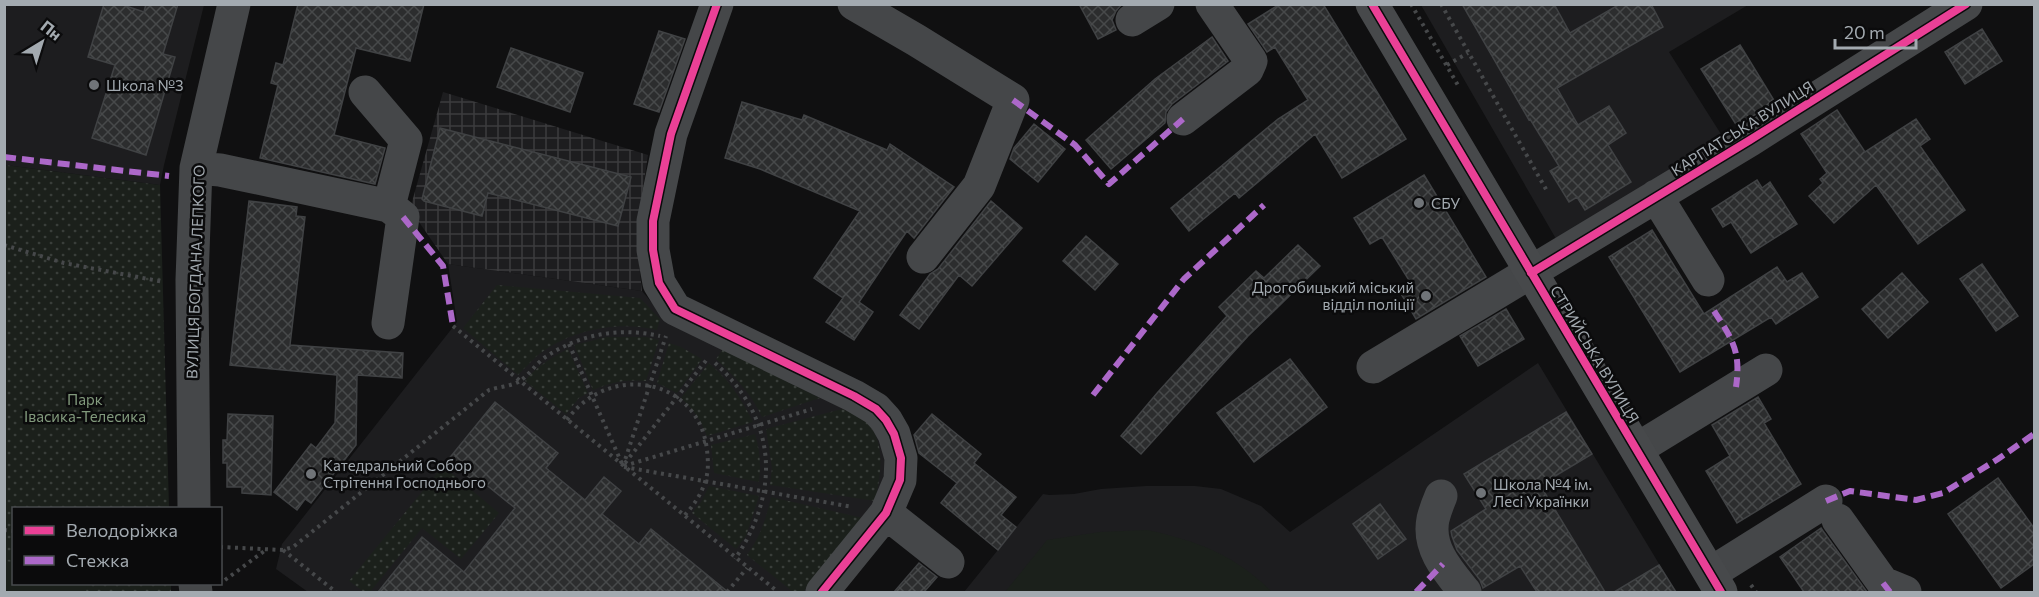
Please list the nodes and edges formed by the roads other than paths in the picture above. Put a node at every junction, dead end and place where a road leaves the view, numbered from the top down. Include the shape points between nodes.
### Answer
1 (234, 4) edge
2 (717, 4) edge
3 (1212, 4) edge
4 (1372, 4) edge
5 (1966, 4) edge
6 (874, 9) edge
7 (365, 92) dead end
8 (1183, 120) dead end
9 (196, 168) junction
10 (1656, 196) junction
11 (389, 206) junction
12 (923, 257) dead end
13 (1530, 273) junction
14 (1708, 280) dead end
15 (388, 323) dead end
16 (1373, 367) dead end
17 (1766, 369) dead end
18 (1637, 449) junction
19 (1441, 496) dead end
20 (194, 507) edge
21 (886, 513) junction
22 (948, 562) dead end
23 (1716, 583) edge
24 (822, 592) edge
25 (1465, 592) edge
26 (1905, 592) edge

1 - 9 street, ВУЛИЦЯ БОГДАНА ЛЕПКОГО
2 - 21 street via 671,134 652,221 659,283 675,309 876,409 894,434 901,458 900,480
3 - 8 street via 1251,61 1246,70
4 - 13 main road, СТРИЙСЬКА ВУЛИЦЯ
5 - 10 street, КАРПАТСЬКА ВУЛИЦЯ
6 - 12 street via 1013,100 979,186
7 - 11 street via 406,140
9 - 11 street
9 - 20 street, ВУЛИЦЯ БОГДАНА ЛЕПКОГО via 192,280
10 - 13 street, КАРПАТСЬКА ВУЛИЦЯ
10 - 14 street
11 - 15 street via 403,217
13 - 16 street, КАРПАТСЬКА ВУЛИЦЯ
13 - 18 main road, СТРИЙСЬКА ВУЛИЦЯ
17 - 18 street
18 - 23 main road, СТРИЙСЬКА ВУЛИЦЯ
19 - 25 street via 1432,538 1443,564
21 - 22 street
21 - 24 street
23 - 26 street via 1832,511 1883,583

